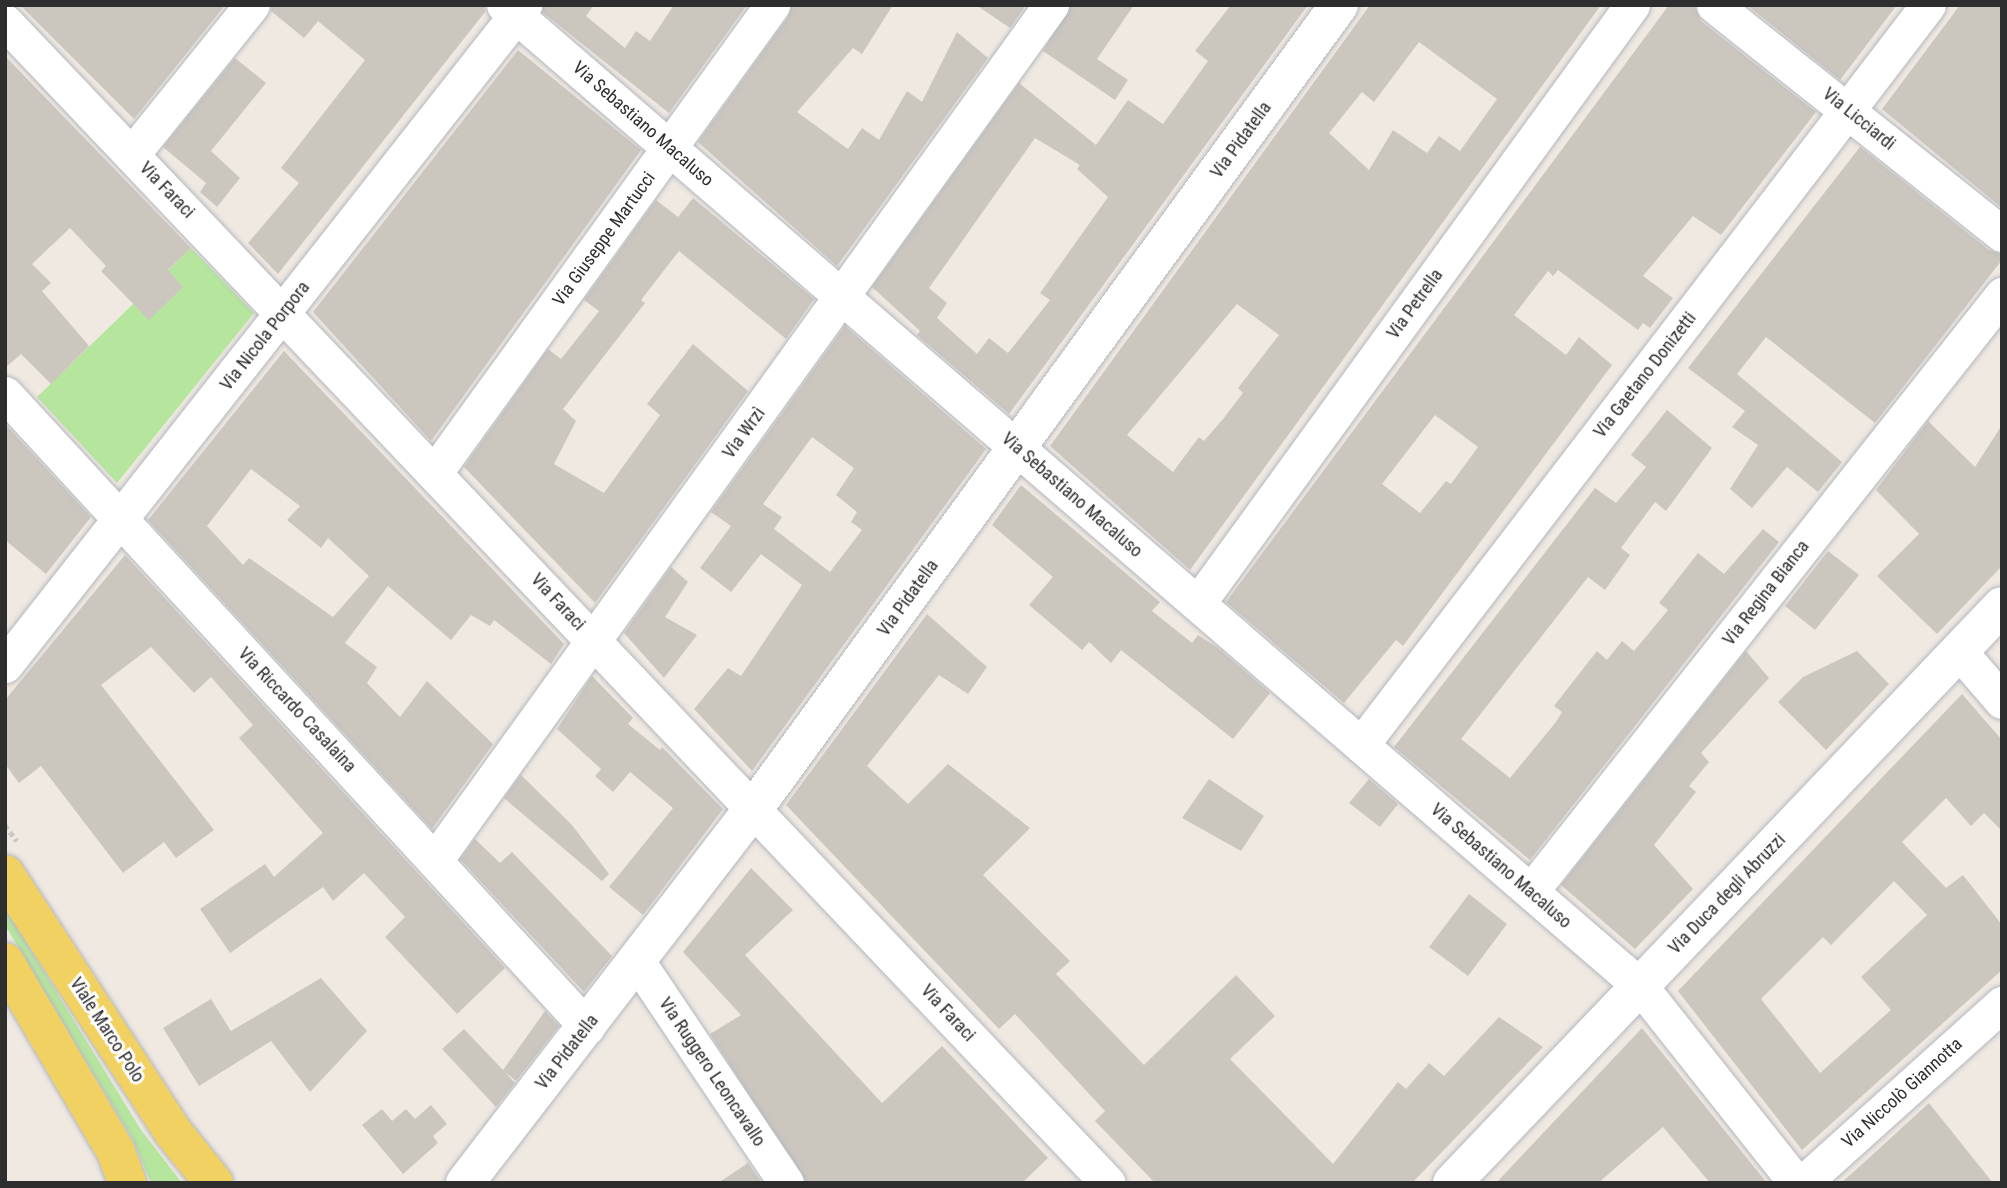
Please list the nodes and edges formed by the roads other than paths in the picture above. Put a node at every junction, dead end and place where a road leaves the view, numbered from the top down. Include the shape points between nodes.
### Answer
1 (252, 5) edge
2 (772, 5) edge
3 (1051, 5) edge
4 (1339, 5) edge
5 (1632, 5) edge
6 (1714, 5) edge
7 (1928, 5) edge
8 (514, 9) edge
9 (5, 22) edge
10 (1849, 111) junction
11 (670, 147) junction
12 (132, 154) junction
13 (2002, 234) edge
14 (2002, 295) edge
15 (841, 296) junction
16 (284, 312) junction
17 (5, 394) edge
18 (1018, 448) junction
19 (435, 472) junction
20 (120, 520) junction
21 (1198, 603) junction
22 (2002, 606) edge
23 (595, 641) junction
24 (1959, 651) junction
25 (5, 665) edge
26 (2002, 701) edge
27 (1361, 745) junction
28 (755, 807) junction
29 (435, 860) junction
30 (5, 874) edge
31 (1531, 891) junction
32 (637, 961) junction
33 (5, 962) edge
34 (1640, 986) junction
35 (2002, 1004) edge
36 (587, 1027) junction
37 (127, 1183) edge
38 (214, 1183) edge
39 (465, 1183) edge
40 (786, 1183) edge
41 (1108, 1183) edge
42 (1452, 1183) edge
43 (1796, 1183) edge
44 (1803, 1183) edge

1 - 12 street
2 - 11 street, Via Giuseppe Martucci
3 - 15 street, Via Wrzì
4 - 18 street, Via Pidatella
5 - 21 street, Via Petrella
6 - 10 street, Via Licciardi
7 - 10 street, Via Gaetano Donizetti
8 - 11 street, Via Sebastiano Macaluso
8 - 16 street, Via Nicola Porpora
9 - 12 street, Via Faraci
10 - 13 street, Via Licciardi
10 - 27 street, Via Gaetano Donizetti
11 - 15 street, Via Sebastiano Macaluso
11 - 19 street, Via Giuseppe Martucci
12 - 16 street, Via Faraci
14 - 31 street, Via Regina Bianca
15 - 18 street, Via Sebastiano Macaluso
15 - 23 street, Via Wrzì
16 - 19 street, Via Faraci
16 - 20 street, Via Nicola Porpora
17 - 20 street, Via Riccardo Casalaina
18 - 21 street, Via Sebastiano Macaluso
18 - 28 street, Via Pidatella
19 - 23 street, Via Faraci
20 - 25 street, Via Nicola Porpora
20 - 29 street, Via Riccardo Casalaina
21 - 27 street, Via Sebastiano Macaluso
22 - 24 street, Via Duca degli Abruzzi
23 - 28 street, Via Faraci
23 - 29 street, Via Wrzì
24 - 26 street
24 - 34 street, Via Duca degli Abruzzi
27 - 31 street, Via Sebastiano Macaluso
28 - 32 street, Via Pidatella
28 - 41 street, Via Faraci
29 - 36 street, Via Riccardo Casalaina
30 - 38 main road, Viale Marco Polo via 173,1132
31 - 34 street, Via Sebastiano Macaluso
32 - 36 street, Via Pidatella
32 - 40 street, Via Ruggero Leoncavallo
33 - 37 main road via 116,1152
34 - 42 street, Via Duca degli Abruzzi
34 - 43 street, Via Sebastiano Macaluso
35 - 44 street, Via Niccolò Giannotta
36 - 39 street, Via Pidatella

